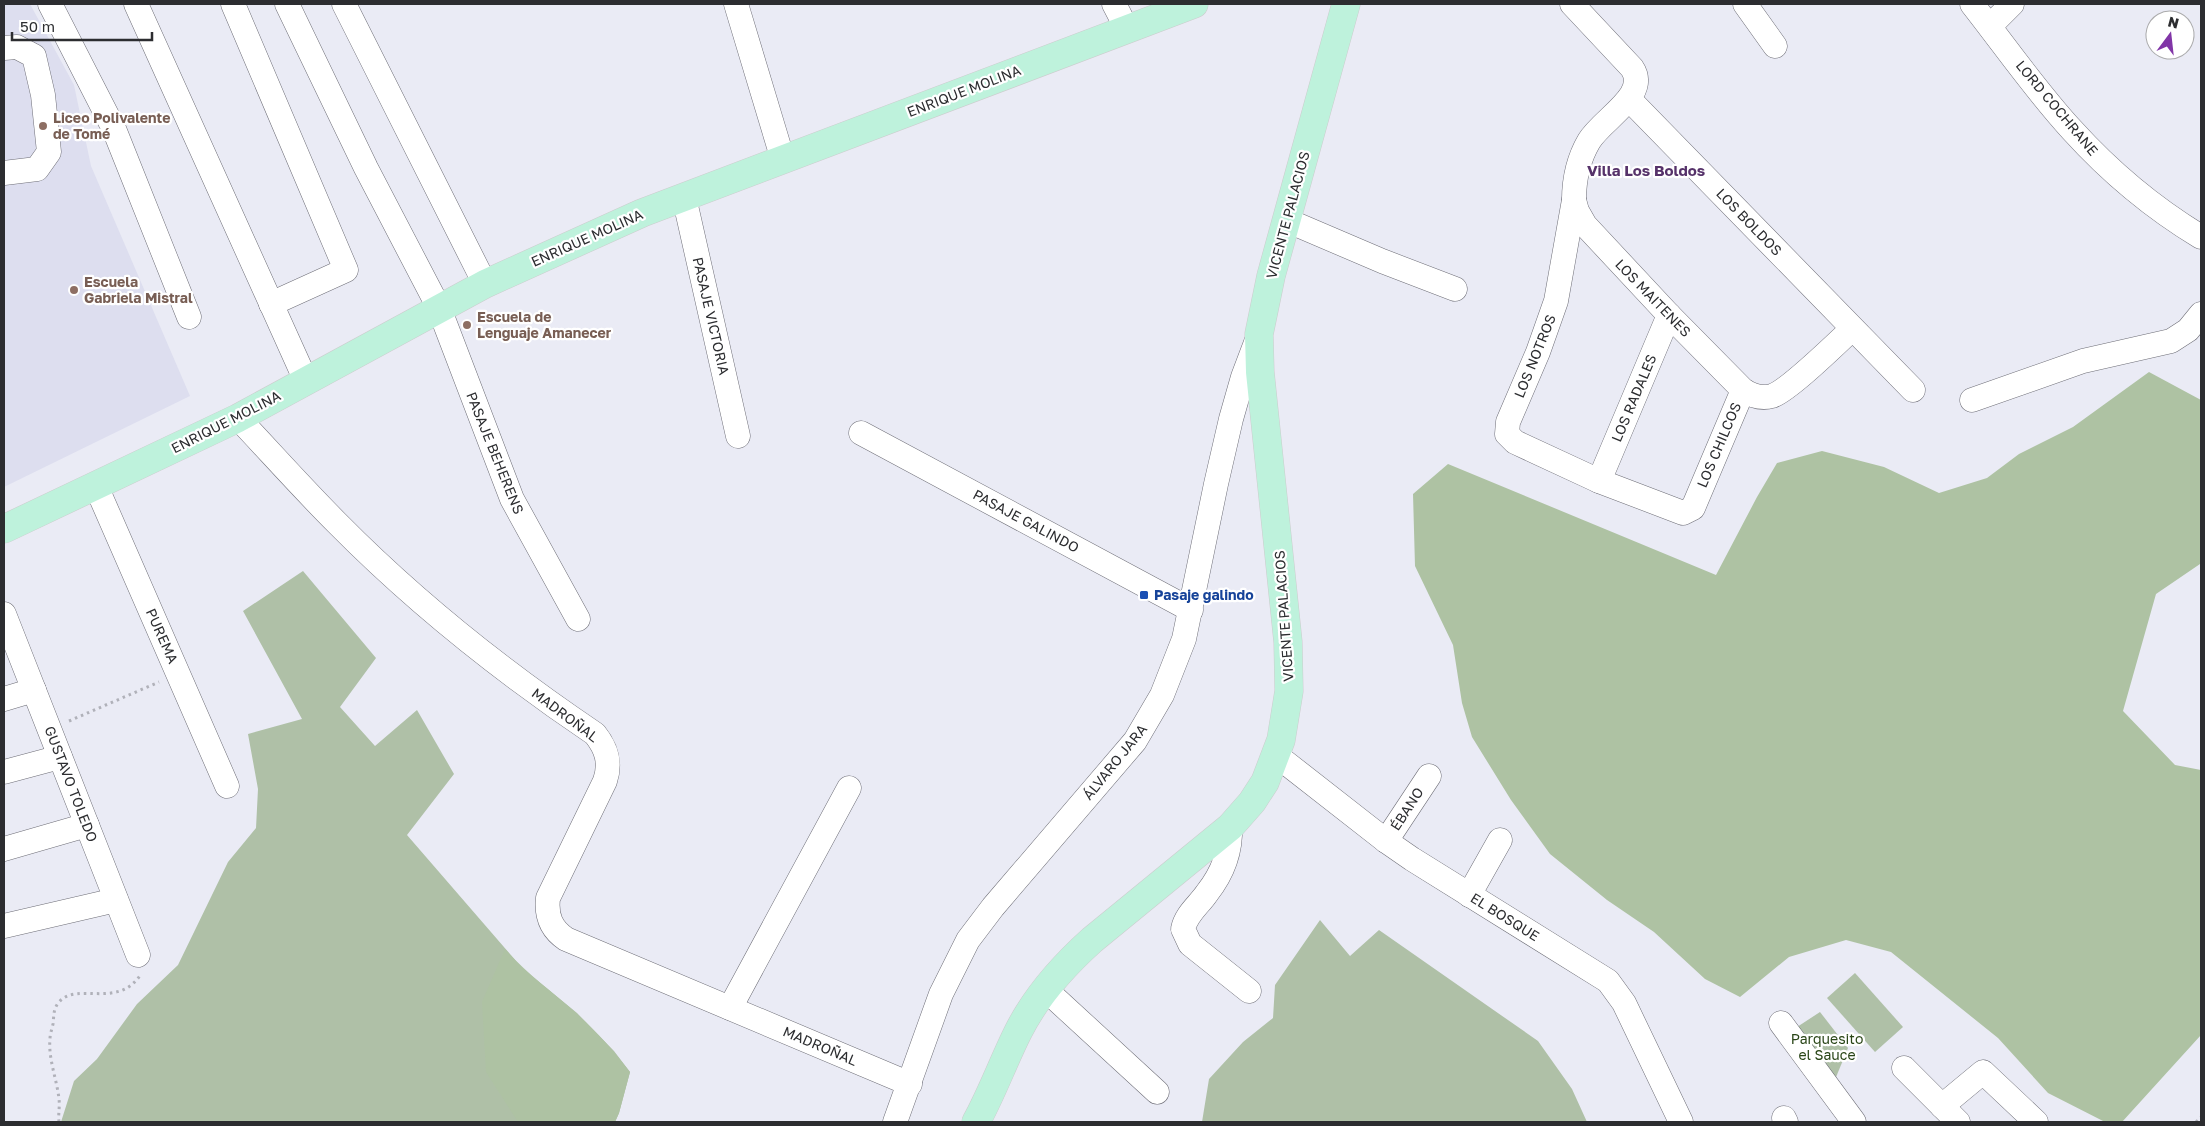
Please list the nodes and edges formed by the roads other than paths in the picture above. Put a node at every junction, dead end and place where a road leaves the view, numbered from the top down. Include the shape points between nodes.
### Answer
1 (50, 4) edge
2 (136, 4) edge
3 (233, 4) edge
4 (287, 4) edge
5 (344, 4) edge
6 (736, 4) edge
7 (1114, 4) edge
8 (1194, 4) edge
9 (1346, 4) edge
10 (1572, 4) edge
11 (1745, 4) edge
12 (1972, 4) edge
13 (2012, 4) edge
14 (1990, 26) junction
15 (1127, 29) junction
16 (1775, 46) dead end
17 (4, 48) edge
18 (1630, 99) junction
19 (783, 160) junction
20 (4, 173) edge
21 (684, 197) junction
22 (1574, 200) junction
23 (1286, 220) junction
24 (2201, 237) edge
25 (485, 284) junction
26 (1455, 289) dead end
27 (271, 304) junction
28 (439, 308) junction
29 (2201, 314) edge
30 (1669, 316) junction
31 (189, 317) dead end
32 (1852, 329) junction
33 (1260, 334) junction
34 (306, 381) junction
35 (1743, 390) junction
36 (1913, 390) dead end
37 (1972, 400) dead end
38 (238, 418) junction
39 (861, 433) dead end
40 (738, 436) dead end
41 (1598, 481) junction
42 (96, 486) junction
43 (1687, 512) joint
44 (4, 529) edge
45 (1191, 610) junction
46 (578, 619) dead end
47 (5, 620) edge
48 (34, 690) junction
49 (4, 699) edge
50 (1276, 755) junction
51 (60, 757) junction
52 (4, 772) edge
53 (1429, 776) dead end
54 (227, 786) dead end
55 (849, 788) dead end
56 (87, 825) junction
57 (1230, 827) junction
58 (1500, 840) dead end
59 (1386, 841) junction
60 (4, 849) edge
61 (1469, 895) junction
62 (116, 900) junction
63 (4, 926) edge
64 (138, 955) road end
65 (1045, 989) junction
66 (1249, 991) dead end
67 (730, 1008) junction
68 (1781, 1023) dead end
69 (1904, 1068) dead end
70 (910, 1084) junction
71 (1157, 1092) dead end
72 (1950, 1114) edge
73 (895, 1122) edge
74 (977, 1122) edge
75 (1681, 1122) edge
76 (1854, 1122) edge
77 (2036, 1122) edge

1 - 31 street via 114,129
2 - 27 street
3 - 27 street via 346,270
4 - 28 street, PASAJE BEHERENS via 366,168
5 - 25 street
6 - 19 street
7 - 15 street
8 - 15 main road, ENRIQUE MOLINA
9 - 23 main road, VICENTE PALACIOS
10 - 18 street via 1636,73 1637,85
11 - 16 street
12 - 14 street, LORD COCHRANE
13 - 14 street
14 - 24 street, LORD COCHRANE via 2070,129 2095,155 2150,203
15 - 19 main road, ENRIQUE MOLINA
17 - 20 street via 17,47 34,56 43,95 49,152 37,169
18 - 22 street, LOS NOTROS via 1603,123 1588,142 1574,188
18 - 32 street, LOS BOLDOS
19 - 21 main road, ENRIQUE MOLINA
21 - 25 main road, ENRIQUE MOLINA
21 - 40 street, PASAJE VICTORIA
22 - 30 street, LOS MAITENES via 1585,225
22 - 41 street, LOS NOTROS via 1556,301 1506,428 1510,439 1515,442
23 - 26 street
23 - 33 main road, VICENTE PALACIOS via 1265,299
25 - 28 main road, ENRIQUE MOLINA
27 - 34 street
28 - 34 main road, ENRIQUE MOLINA
28 - 46 street, PASAJE BEHERENS via 512,499
29 - 37 street via 2188,330 2171,342 2084,361
30 - 35 street, LOS MAITENES
30 - 41 street, LOS RADALES
32 - 35 street, LOS CHILCOS via 1779,393 1763,397
32 - 36 street, LOS BOLDOS
33 - 45 street, ÁLVARO JARA via 1231,419
33 - 50 main road, VICENTE PALACIOS via 1260,372 1290,664 1286,718
34 - 38 main road, ENRIQUE MOLINA
35 - 43 street, LOS CHILCOS via 1693,508
38 - 42 main road, ENRIQUE MOLINA
38 - 67 street, MADROÑAL via 338,524 417,597 601,741 608,757 605,781 548,898 548,918 558,934
39 - 45 street, PASAJE GALINDO
41 - 43 street, LOS NOTROS via 1678,513
42 - 44 main road, ENRIQUE MOLINA
42 - 54 street, PUREMA
45 - 70 street, ÁLVARO JARA via 1174,668 1150,719 993,907 965,946 941,994
47 - 48 street, GUSTAVO TOLEDO
48 - 49 street
48 - 51 street, GUSTAVO TOLEDO
50 - 57 main road, VICENTE PALACIOS via 1265,782
50 - 59 street, EL BOSQUE
51 - 52 street
51 - 56 street, GUSTAVO TOLEDO
53 - 59 street, ÉBANO
55 - 67 street
56 - 60 street
56 - 62 street, GUSTAVO TOLEDO
57 - 65 main road, VICENTE PALACIOS via 1072,958
57 - 66 street via 1229,850 1224,862 1208,893 1187,917 1183,929 1190,944
58 - 61 street
59 - 61 street, EL BOSQUE
61 - 75 street, EL BOSQUE via 1608,981 1624,1003
62 - 63 street
62 - 64 street, GUSTAVO TOLEDO
65 - 71 street
65 - 74 main road, VICENTE PALACIOS via 1018,1033
67 - 70 street, MADROÑAL
68 - 76 street
69 - 72 street
70 - 73 street, ÁLVARO JARA
72 - 77 street via 1983,1072

